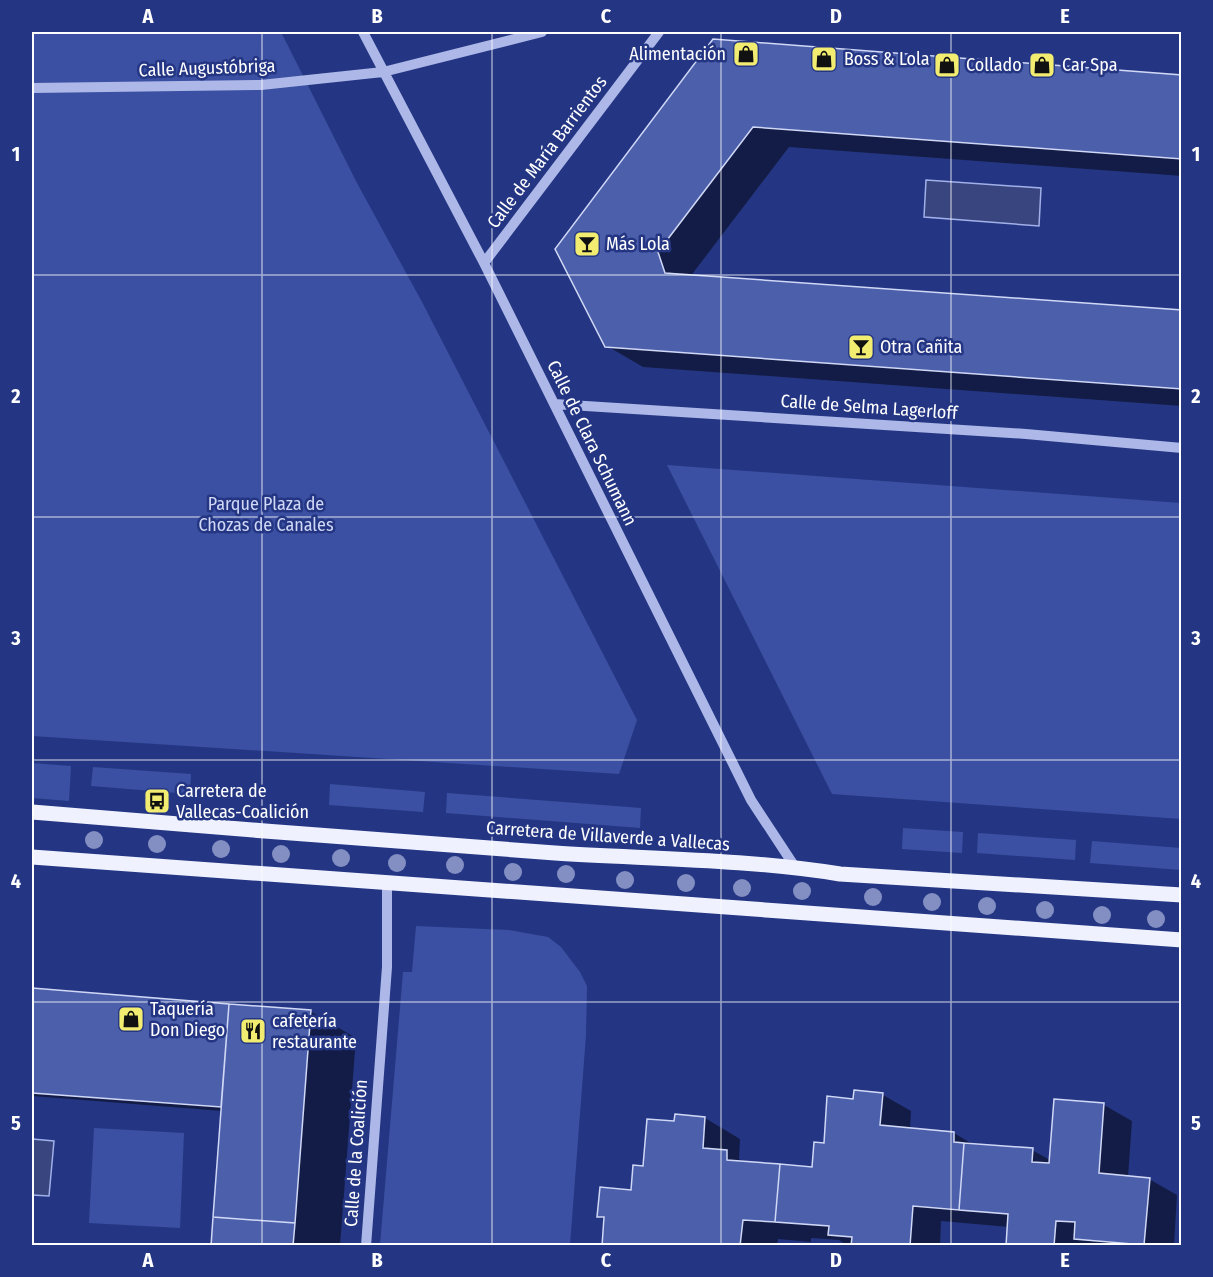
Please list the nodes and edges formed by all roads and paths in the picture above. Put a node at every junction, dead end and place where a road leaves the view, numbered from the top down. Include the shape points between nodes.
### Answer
1 (363, 32) edge
2 (542, 32) edge
3 (659, 32) edge
4 (384, 72) junction
5 (32, 88) edge
6 (484, 263) junction
7 (554, 404) junction
8 (1182, 448) edge
9 (32, 812) edge
10 (32, 857) edge
11 (795, 867) junction
12 (387, 883) junction
13 (1182, 896) edge
14 (1182, 940) edge
15 (366, 1245) edge

1 - 4 street, Calle de Clara Schumann
2 - 4 street, Calle Augustóbriga
3 - 6 street, Calle de María Barrientos
4 - 5 street, Calle Augustóbriga via 261,85
4 - 6 street, Calle de Clara Schumann
6 - 7 street, Calle de Clara Schumann
7 - 8 street, Calle de Selma Lagerloff via 1026,434
7 - 11 street, Calle de Clara Schumann via 751,800
9 - 11 main road, Carretera de Villaverde a Vallecas via 276,833
10 - 12 main road
11 - 13 main road, Carretera de Villaverde a Vallecas via 840,874
12 - 14 main road
12 - 15 street, Calle de la Coalición via 387,967

